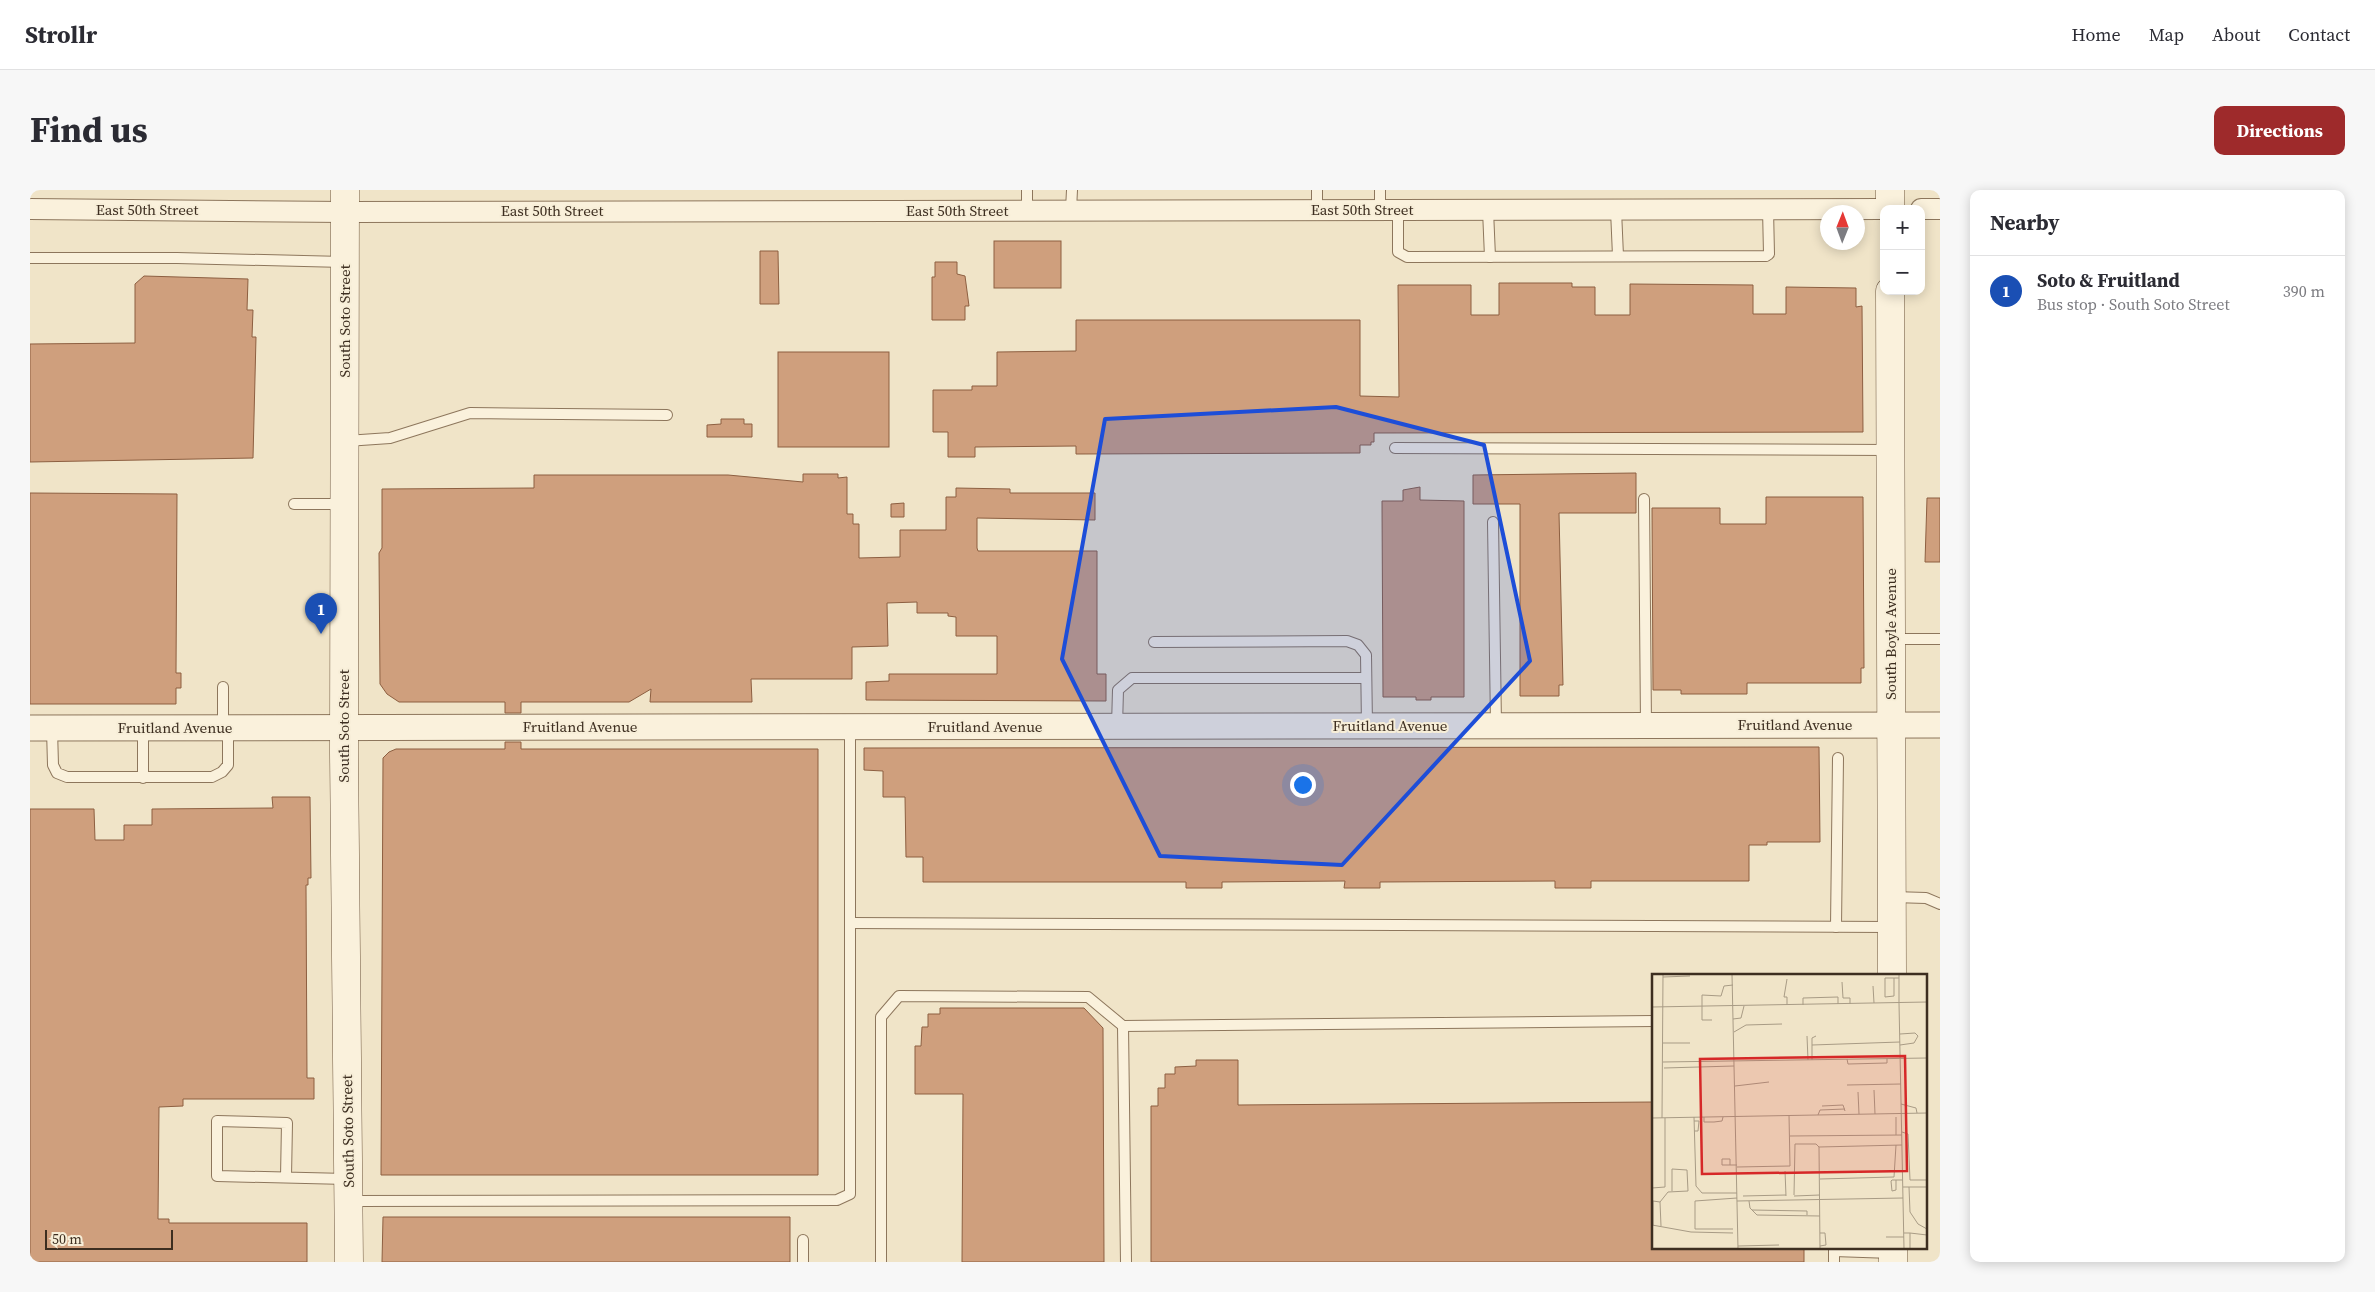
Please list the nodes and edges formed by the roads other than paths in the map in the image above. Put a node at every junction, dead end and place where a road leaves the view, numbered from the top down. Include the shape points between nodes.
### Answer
1 (1027, 190) edge
2 (1072, 190) edge
3 (1317, 190) edge
4 (1380, 190) edge
5 (1890, 190) edge
6 (345, 201) edge
7 (1890, 205) edge
8 (30, 209) edge
9 (1768, 209) junction
10 (1880, 209) edge
11 (1925, 209) edge
12 (1940, 209) edge
13 (1027, 210) junction
14 (1071, 210) junction
15 (1317, 210) junction
16 (1389, 210) junction
17 (1488, 210) junction
18 (1616, 210) junction
19 (1618, 256) junction
20 (1490, 257) junction
21 (30, 258) edge
22 (345, 262) junction
23 (1890, 295) edge
24 (667, 416) dead end
25 (346, 441) junction
26 (1395, 448) dead end
27 (1891, 450) junction
28 (1644, 499) dead end
29 (294, 504) dead end
30 (345, 504) junction
31 (1493, 522) dead end
32 (1940, 639) edge
33 (1891, 640) junction
34 (1154, 642) dead end
35 (1366, 678) junction
36 (223, 687) dead end
37 (1891, 725) junction
38 (1940, 725) edge
39 (1117, 726) junction
40 (1367, 726) junction
41 (1496, 726) junction
42 (1646, 726) junction
43 (850, 727) junction
44 (41, 728) edge
45 (142, 728) junction
46 (225, 728) junction
47 (344, 728) junction
48 (1838, 758) dead end
49 (143, 778) junction
50 (1892, 897) junction
51 (1940, 904) edge
52 (850, 923) junction
53 (1836, 927) junction
54 (1892, 927) junction
55 (1892, 974) edge
56 (1652, 1021) edge
57 (1123, 1026) junction
58 (286, 1177) junction
59 (349, 1190) junction
60 (803, 1240) dead end
61 (1834, 1250) edge
62 (1893, 1254) edge
63 (349, 1262) edge
64 (803, 1262) edge
65 (881, 1262) edge
66 (1126, 1262) edge
67 (1834, 1262) edge

1 - 13 lane
2 - 14 lane
3 - 15 lane
4 - 16 lane
5 - 7 main road
6 - 8 street, East 50th Street
6 - 13 street, East 50th Street
6 - 22 main road, South Soto Street
9 - 10 street, East 50th Street
9 - 18 street, East 50th Street
9 - 19 lane via 1769,254 1766,256
11 - 12 street
13 - 14 street, East 50th Street
14 - 15 street, East 50th Street
15 - 16 street, East 50th Street
16 - 17 street, East 50th Street
16 - 20 lane via 1398,252 1404,257
17 - 18 street, East 50th Street
17 - 20 lane
18 - 19 lane
19 - 20 lane
21 - 22 lane
22 - 25 main road, South Soto Street
23 - 27 main road, South Boyle Avenue
24 - 25 lane via 470,413 390,438
25 - 30 main road, South Soto Street
26 - 27 lane
27 - 33 main road, South Boyle Avenue
28 - 42 lane
29 - 30 lane
30 - 47 main road, South Soto Street
31 - 41 lane
32 - 33 lane
33 - 37 main road, South Boyle Avenue
34 - 35 lane via 1347,641 1358,645 1366,655
35 - 39 lane via 1132,678 1118,690
35 - 40 lane
36 - 46 lane
37 - 38 street, Fruitland Avenue
37 - 42 street, Fruitland Avenue
37 - 50 main road, South Boyle Avenue
39 - 40 street, Fruitland Avenue
39 - 43 street, Fruitland Avenue
40 - 41 street, Fruitland Avenue
41 - 42 street, Fruitland Avenue
43 - 47 street, Fruitland Avenue
43 - 52 lane
44 - 45 street, Fruitland Avenue
44 - 49 lane via 57,774 67,777
45 - 46 street, Fruitland Avenue
45 - 49 lane
46 - 47 street, Fruitland Avenue
46 - 49 lane via 228,765 222,772 212,777
47 - 59 main road, South Soto Street
48 - 53 lane
50 - 51 lane via 1926,898
50 - 54 main road, South Boyle Avenue
52 - 53 lane
52 - 59 lane via 850,1194 837,1200
53 - 54 lane
54 - 55 main road, South Boyle Avenue
56 - 57 lane
57 - 65 lane via 1088,997 899,996 881,1017
57 - 66 lane
58 - 58 lane via 217,1176 217,1121 287,1122
58 - 59 lane
59 - 63 main road, South Soto Street
60 - 64 lane
61 - 62 lane
61 - 67 lane

